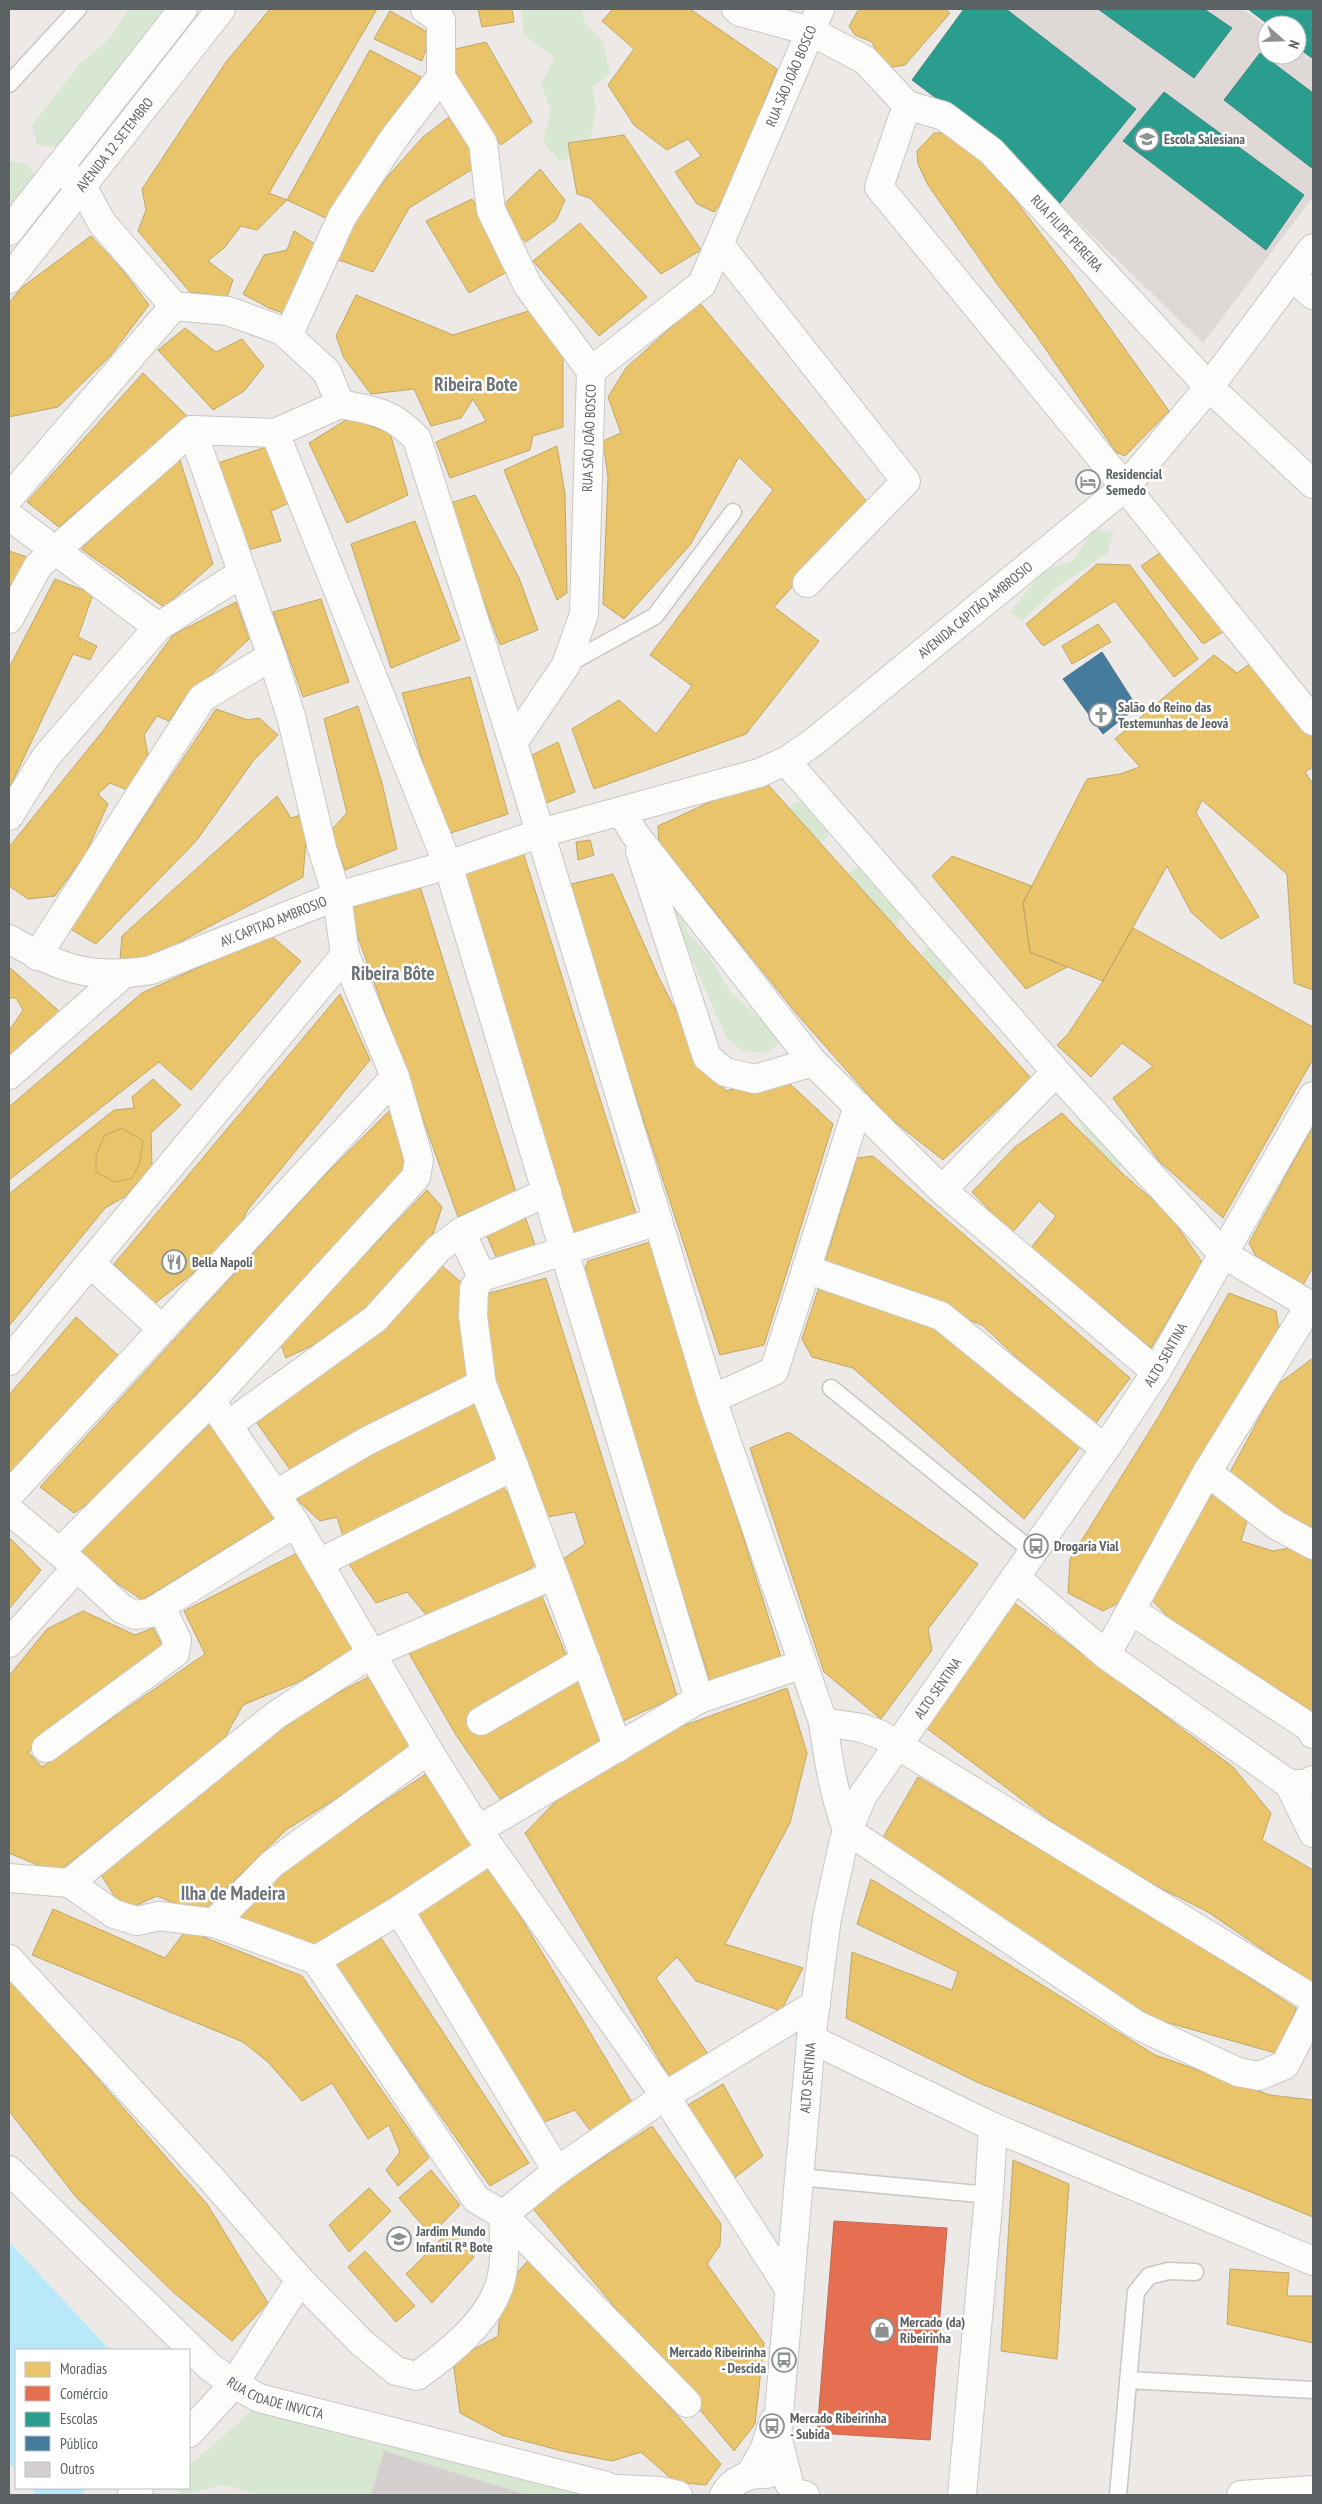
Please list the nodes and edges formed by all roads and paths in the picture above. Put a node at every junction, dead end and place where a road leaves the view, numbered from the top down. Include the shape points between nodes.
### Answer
1 (78, 9) edge
2 (183, 9) edge
3 (221, 9) edge
4 (425, 9) edge
5 (736, 9) edge
6 (815, 20) edge
7 (441, 77) junction
8 (9, 84) edge
9 (906, 105) junction
10 (57, 169) junction
11 (82, 186) junction
12 (9, 231) edge
13 (719, 244) junction
14 (1313, 248) edge
15 (1293, 278) junction
16 (9, 279) edge
17 (1313, 295) edge
18 (174, 306) junction
19 (288, 336) junction
20 (590, 371) junction
21 (1209, 387) junction
22 (340, 404) junction
23 (192, 430) junction
24 (275, 433) junction
25 (1313, 484) edge
26 (1125, 487) junction
27 (9, 498) edge
28 (733, 512) dead end
29 (9, 516) edge
30 (56, 550) junction
31 (242, 572) junction
32 (806, 583) dead end
33 (9, 619) edge
34 (158, 627) junction
35 (272, 656) junction
36 (566, 665) junction
37 (1313, 721) edge
38 (513, 743) junction
39 (786, 761) junction
40 (9, 816) edge
41 (627, 822) junction
42 (541, 832) junction
43 (448, 865) junction
44 (337, 896) junction
45 (9, 939) edge
46 (345, 955) junction
47 (38, 956) junction
48 (122, 975) junction
49 (813, 1062) junction
50 (1056, 1072) junction
51 (10, 1073) edge
52 (395, 1077) junction
53 (1313, 1096) edge
54 (858, 1106) junction
55 (942, 1190) junction
56 (547, 1192) junction
57 (658, 1221) junction
58 (461, 1232) junction
59 (565, 1251) junction
60 (1223, 1254) junction
61 (90, 1263) junction
62 (806, 1269) junction
63 (482, 1277) junction
64 (1312, 1304) edge
65 (162, 1329) junction
66 (9, 1361) edge
67 (1156, 1372) junction
68 (482, 1384) junction
69 (831, 1388) dead end
70 (712, 1399) junction
71 (211, 1401) junction
72 (228, 1424) junction
73 (1105, 1449) junction
74 (514, 1466) junction
75 (1207, 1472) junction
76 (276, 1494) junction
77 (10, 1510) edge
78 (295, 1523) junction
79 (1313, 1545) edge
80 (1032, 1551) junction
81 (69, 1559) junction
82 (319, 1563) junction
83 (554, 1575) junction
84 (1015, 1577) junction
85 (161, 1607) junction
86 (1132, 1611) junction
87 (9, 1643) edge
88 (371, 1654) junction
89 (1106, 1655) junction
90 (586, 1660) junction
91 (804, 1664) junction
92 (699, 1699) junction
93 (481, 1721) dead end
94 (823, 1722) junction
95 (1313, 1734) edge
96 (898, 1745) junction
97 (46, 1748) dead end
98 (618, 1748) junction
99 (428, 1750) junction
100 (1301, 1782) edge
101 (848, 1830) junction
102 (1313, 1834) edge
103 (484, 1840) junction
104 (9, 1878) edge
105 (69, 1883) junction
106 (399, 1910) junction
107 (214, 1924) junction
108 (9, 1959) edge
109 (316, 1960) junction
110 (1313, 1999) edge
111 (816, 2004) junction
112 (1313, 2010) edge
113 (811, 2039) junction
114 (665, 2096) junction
115 (993, 2126) junction
116 (9, 2170) edge
117 (557, 2171) junction
118 (799, 2177) junction
119 (989, 2195) junction
120 (503, 2215) junction
121 (1313, 2261) edge
122 (1195, 2272) dead end
123 (300, 2280) junction
124 (790, 2290) junction
125 (784, 2360) junction
126 (1128, 2380) junction
127 (234, 2384) junction
128 (1313, 2390) edge
129 (687, 2403) dead end
130 (190, 2432) edge
131 (750, 2475) junction
132 (1313, 2490) edge
133 (624, 2492) edge
134 (798, 2492) edge
135 (722, 2494) edge
136 (678, 2495) edge
137 (962, 2495) edge
138 (1118, 2495) edge
139 (1241, 2495) edge

1 - 8 lane
2 - 10 street
3 - 11 street, AVENIDA 12 SETEMBRO
4 - 7 street via 441,20
5 - 6 street
6 - 9 street via 865,60
6 - 13 street, RUA SÃO JOÃO BOSCO
7 - 19 street via 394,138 342,217
7 - 20 street via 483,143 491,210 528,286
9 - 21 street, RUA FILIPE PEREIRA via 944,116 991,151
9 - 26 street via 879,187
10 - 11 street
10 - 12 street
11 - 16 street, AVENIDA 12 SETEMBRO
11 - 18 street via 102,223
13 - 20 street, RUA SÃO JOÃO BOSCO via 702,284
13 - 32 street via 906,481
14 - 15 street, AVENIDA CAPITÃO AMBROSIO
15 - 17 street
15 - 21 street, AVENIDA CAPITÃO AMBROSIO
18 - 19 street via 228,311 283,331
18 - 27 street
19 - 22 street via 327,372
20 - 36 street, RUA SÃO JOÃO BOSCO via 584,614
21 - 25 street, RUA FILIPE PEREIRA
21 - 26 street, AVENIDA CAPITÃO AMBROSIO
22 - 24 street
22 - 38 street via 383,413 402,423 417,439
23 - 24 street
23 - 30 street
23 - 31 street
24 - 43 street
26 - 37 street
26 - 39 street, AVENIDA CAPITÃO AMBROSIO via 815,742
28 - 36 lane via 654,616
29 - 30 street
30 - 33 street via 38,566
30 - 34 street
31 - 34 street
31 - 35 street
34 - 40 street via 45,758
35 - 44 street via 292,720 322,848
35 - 47 street via 202,698
36 - 38 street, RUA SÃO JOÃO BOSCO
38 - 42 street
39 - 41 street, AVENIDA CAPITÃO AMBROSIO
39 - 50 street
41 - 42 street, AVENIDA CAPITÃO AMBROSIO
41 - 49 street
41 - 49 street via 708,1057 725,1072 755,1079
42 - 43 street, AV. CAPITAO AMBROSIO
42 - 57 street
43 - 44 street, AV. CAPITAO AMBROSIO
43 - 56 street
44 - 46 street
44 - 48 street, AV. CAPITAO AMBROSIO via 151,970
45 - 47 street, AV. CAPITAO AMBROSIO
46 - 52 street
46 - 61 street
47 - 48 street, AV. CAPITAO AMBROSIO via 76,971
48 - 51 street
49 - 54 street
50 - 55 street
50 - 60 street
52 - 65 street
52 - 71 street via 419,1160 416,1177
53 - 60 street, ALTO SENTINA
54 - 55 street
54 - 62 street
55 - 67 street
56 - 58 street
56 - 59 street
57 - 59 street
57 - 70 street
58 - 63 street
58 - 72 street via 438,1249 375,1319
59 - 63 street
59 - 92 street
60 - 64 street
60 - 67 street, ALTO SENTINA
61 - 65 street
61 - 66 street
62 - 70 street via 774,1371
62 - 73 street via 941,1316
63 - 68 street via 474,1288
64 - 75 street
65 - 77 street
67 - 73 street, ALTO SENTINA
68 - 74 street
68 - 76 street via 367,1441
69 - 80 lane
70 - 91 street
71 - 72 street
71 - 81 street
72 - 76 street
73 - 80 street, ALTO SENTINA
74 - 82 street
74 - 83 street
75 - 79 street via 1276,1525
75 - 86 street
76 - 78 street
77 - 81 street
78 - 82 street
78 - 85 street
80 - 84 street, ALTO SENTINA
81 - 85 street via 122,1609 136,1615
81 - 87 street
82 - 88 street
83 - 88 street
83 - 90 street
84 - 89 street
84 - 96 street, ALTO SENTINA
85 - 97 street via 177,1640 175,1652
86 - 89 street
86 - 95 street via 1309,1727
88 - 99 street
88 - 105 street via 276,1715
89 - 100 street
90 - 93 street
90 - 98 street
91 - 92 street
91 - 94 street
92 - 98 street
94 - 96 street via 862,1728
94 - 101 street via 837,1803
96 - 101 street, ALTO SENTINA via 863,1795
96 - 110 street
98 - 103 street
99 - 103 street
99 - 107 street via 272,1864
100 - 102 street
101 - 111 street, ALTO SENTINA via 827,1918
101 - 112 street via 1137,2025 1238,2072 1259,2076 1284,2066
103 - 106 street
103 - 114 street
104 - 105 street
105 - 107 street via 114,1914 137,1921 160,1916
106 - 109 street
106 - 117 street
107 - 109 street
108 - 123 street
109 - 120 street via 476,2199
111 - 113 street, ALTO SENTINA
111 - 114 street
113 - 115 street
113 - 118 street, ALTO SENTINA
114 - 117 street
114 - 124 street
115 - 119 street
115 - 121 street
116 - 127 street, RUA CIDADE INVICTA via 210,2367
117 - 120 street
118 - 119 lane
118 - 124 street, ALTO SENTINA
119 - 137 street
120 - 123 street via 505,2250 497,2292 480,2320 439,2360 417,2376 396,2371 362,2343
120 - 129 street
122 - 126 lane via 1168,2271 1148,2276 1136,2292
123 - 127 street
124 - 125 street, ALTO SENTINA
125 - 131 street, ALTO SENTINA via 771,2434
125 - 134 street, ALTO SENTINA via 777,2436
126 - 128 lane
126 - 138 lane
127 - 130 street
127 - 133 street, RUA CIDADE INVICTA via 259,2398
131 - 134 street via 773,2476
131 - 135 street
132 - 139 street
133 - 136 street, RUA CIDADE INVICTA via 647,2490

